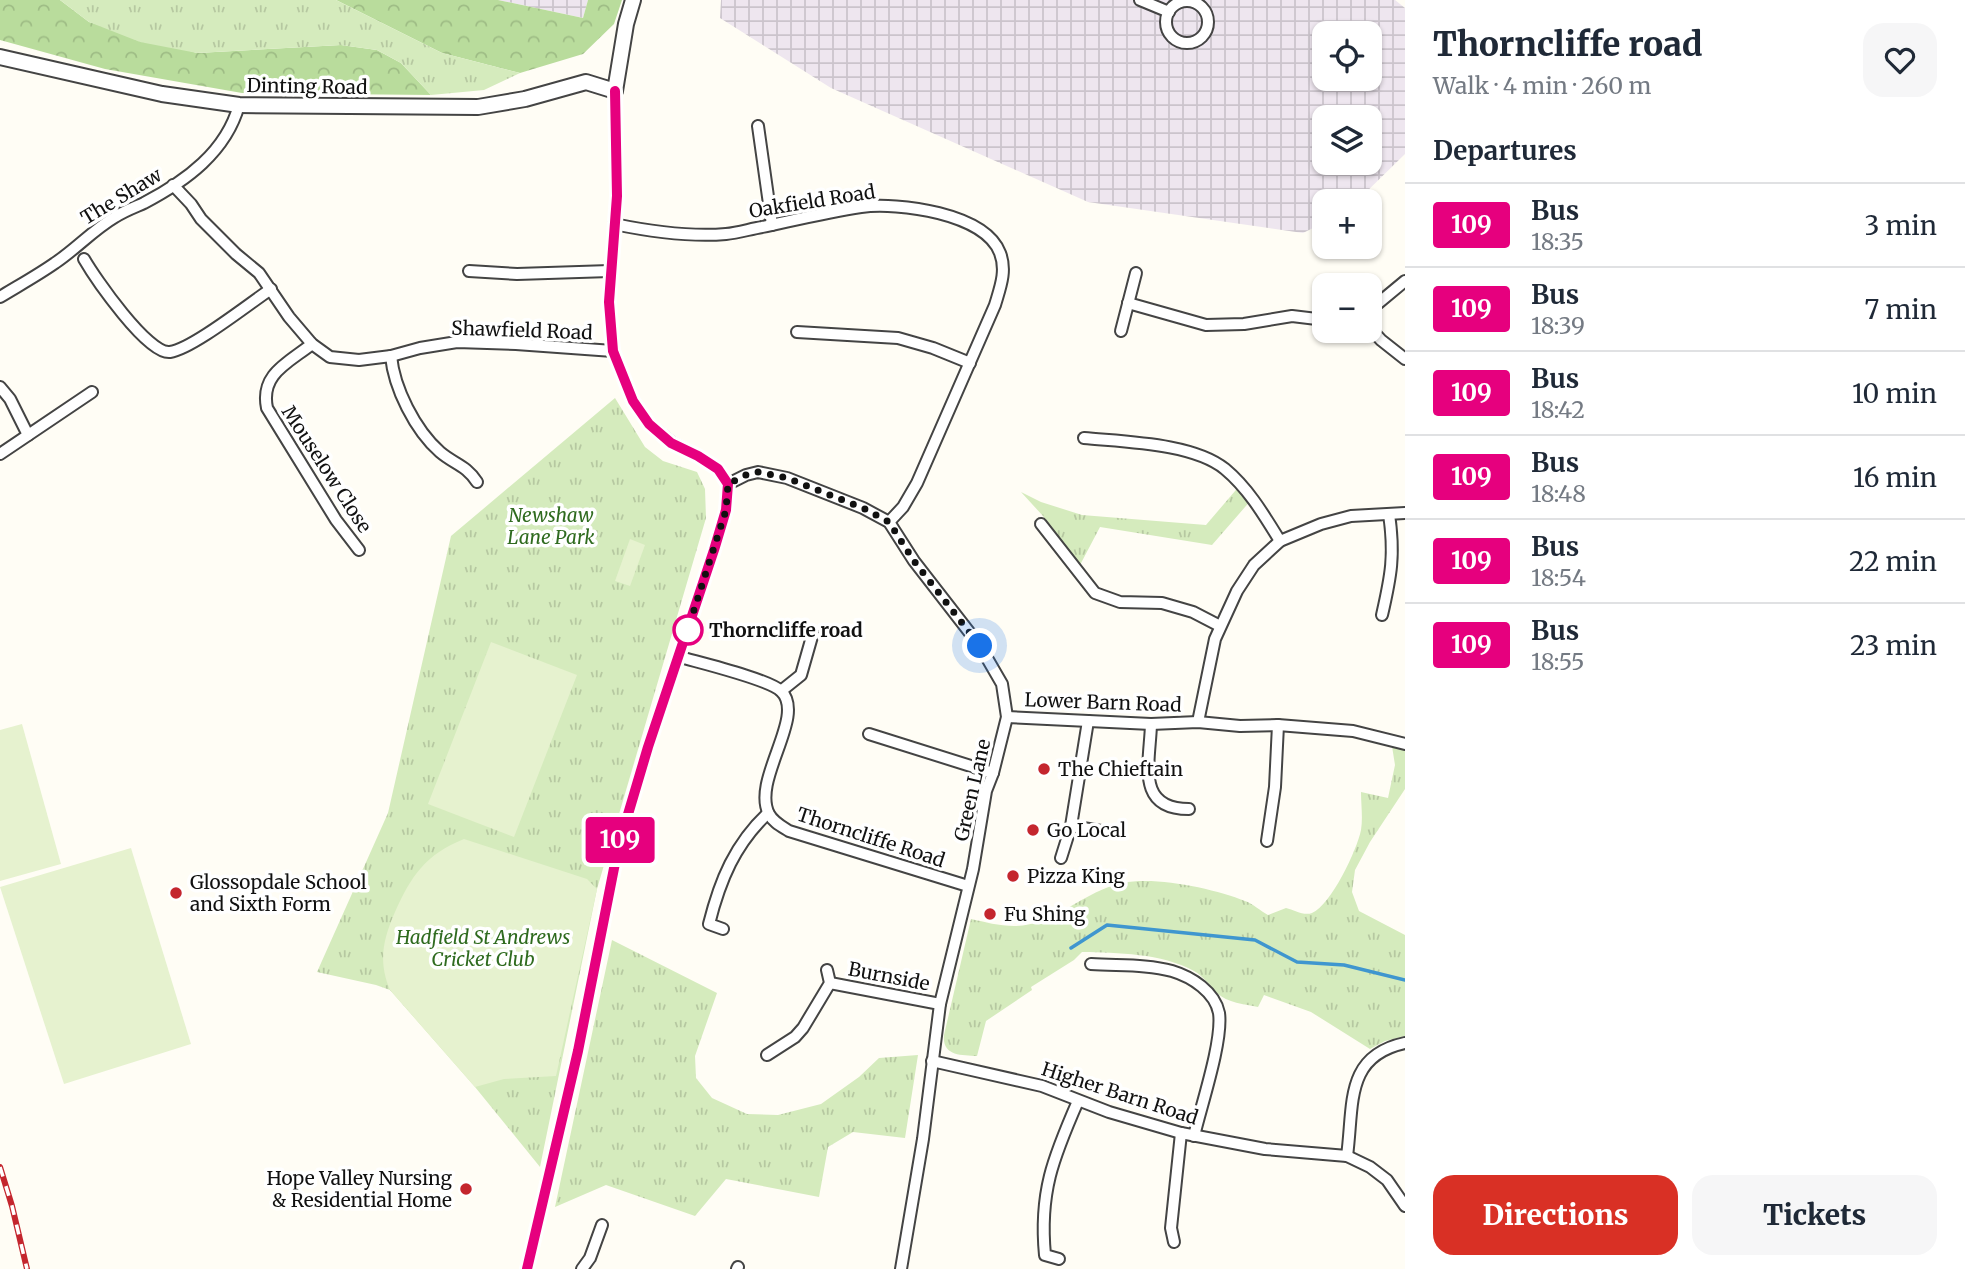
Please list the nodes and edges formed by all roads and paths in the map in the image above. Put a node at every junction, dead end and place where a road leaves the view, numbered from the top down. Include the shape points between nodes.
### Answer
1 (633, 0) edge
2 (1140, 0) edge
3 (1169, 12) dead end
4 (0, 57) edge
5 (615, 91) junction
6 (239, 105) junction
7 (758, 126) dead end
8 (173, 185) junction
9 (614, 224) junction
10 (772, 225) junction
11 (84, 259) dead end
12 (469, 271) dead end
13 (610, 271) junction
14 (1136, 273) dead end
15 (1405, 281) edge
16 (271, 289) junction
17 (0, 297) edge
18 (1382, 300) edge
19 (1128, 303) junction
20 (1312, 318) edge
21 (1122, 331) dead end
22 (797, 332) dead end
23 (1382, 341) edge
24 (312, 344) junction
25 (613, 351) junction
26 (391, 356) junction
27 (1405, 359) edge
28 (970, 363) junction
29 (0, 387) edge
30 (92, 392) dead end
31 (29, 435) junction
32 (1084, 438) dead end
33 (0, 454) edge
34 (477, 481) dead end
35 (728, 484) junction
36 (1405, 513) edge
37 (1389, 514) junction
38 (889, 522) junction
39 (1041, 524) dead end
40 (1280, 541) junction
41 (359, 550) dead end
42 (1382, 615) dead end
43 (1220, 626) junction
44 (813, 633) dead end
45 (680, 657) junction
46 (782, 691) junction
47 (1007, 717) junction
48 (1088, 721) junction
49 (1198, 722) junction
50 (1151, 724) junction
51 (1278, 725) junction
52 (869, 734) dead end
53 (1405, 744) edge
54 (993, 773) junction
55 (1189, 808) dead end
56 (768, 813) junction
57 (1071, 826) junction
58 (1101, 831) dead end
59 (1267, 841) dead end
60 (1061, 858) dead end
61 (968, 886) junction
62 (723, 929) dead end
63 (1091, 964) dead end
64 (827, 971) dead end
65 (830, 983) junction
66 (940, 1004) junction
67 (1405, 1043) edge
68 (767, 1055) dead end
69 (932, 1061) junction
70 (1078, 1101) junction
71 (1181, 1133) junction
72 (1194, 1136) junction
73 (1347, 1156) junction
74 (1405, 1206) edge
75 (602, 1225) dead end
76 (1174, 1242) dead end
77 (1059, 1259) dead end
78 (527, 1269) edge
79 (582, 1269) edge
80 (901, 1269) edge

1 - 5 street
2 - 3 street
4 - 6 street, Dinting Road via 162,94
5 - 6 street, Dinting Road via 586,82 478,107
5 - 9 street
6 - 8 street, The Shaw via 234,124 211,156
7 - 10 street
8 - 16 street, Shawfield Road
8 - 17 street, The Shaw via 116,216
9 - 10 street, Oakfield Road via 648,231 725,234
9 - 13 street
10 - 28 street, Oakfield Road via 864,207 907,206 977,228 1000,252 1003,281
11 - 16 street via 98,284 133,325 166,352 194,340
12 - 13 street
13 - 25 street
14 - 19 street
15 - 18 street
16 - 24 street, Shawfield Road
19 - 20 street via 1206,325 1292,316
19 - 21 street
22 - 28 street via 898,338
23 - 27 street
24 - 26 street, Shawfield Road via 338,358
24 - 41 street, Mouselow Close via 272,377 265,389 267,408
25 - 26 street, Shawfield Road via 457,342
25 - 35 street via 633,401 649,424 671,443 718,469
26 - 34 street via 402,398 426,436
28 - 38 street, Oakfield Road via 917,483
29 - 31 street
30 - 31 street
31 - 33 street
32 - 40 street via 1157,445 1222,467 1241,484
35 - 38 street via 758,472 787,478
35 - 45 street via 722,523
36 - 37 street, Lower Barn Road
37 - 40 street, Lower Barn Road via 1351,516
37 - 42 street via 1394,543
38 - 47 street, Green Lane via 980,646 1002,684
39 - 43 street via 1095,593 1120,601 1162,603
40 - 43 street, Lower Barn Road via 1254,565
43 - 49 street, Lower Barn Road
44 - 46 street via 801,675
45 - 46 street via 770,683
45 - 78 street via 618,848 578,1051
46 - 56 street, Thorncliffe Road via 788,707 764,799
47 - 48 street, Lower Barn Road
47 - 54 street, Green Lane
48 - 50 street, Lower Barn Road
48 - 57 street
49 - 50 street, Lower Barn Road
49 - 51 street, Lower Barn Road
50 - 55 street via 1150,788 1163,805
51 - 53 street, Lower Barn Road via 1353,731
51 - 59 street
52 - 54 street
54 - 61 street, Green Lane
56 - 61 street, Thorncliffe Road via 789,831
56 - 62 street, Thorncliffe Road via 736,850 718,889 709,923
57 - 58 street
57 - 60 street
61 - 66 street, Green Lane
63 - 72 street via 1171,971 1191,979 1214,1001 1219,1013 1218,1038
64 - 65 street, Burnside
65 - 66 street, Burnside
65 - 68 street, Burnside via 803,1028
66 - 69 street, Green Lane
67 - 73 street via 1379,1051 1360,1070
69 - 70 street, Higher Barn Road via 1042,1086
69 - 80 street, Green Lane
70 - 71 street, Higher Barn Road
70 - 77 street via 1055,1154 1045,1193 1045,1255
71 - 72 street, Higher Barn Road
71 - 76 street via 1171,1228
72 - 73 street, Higher Barn Road via 1265,1149
73 - 74 street, Higher Barn Road via 1387,1180
75 - 79 street

